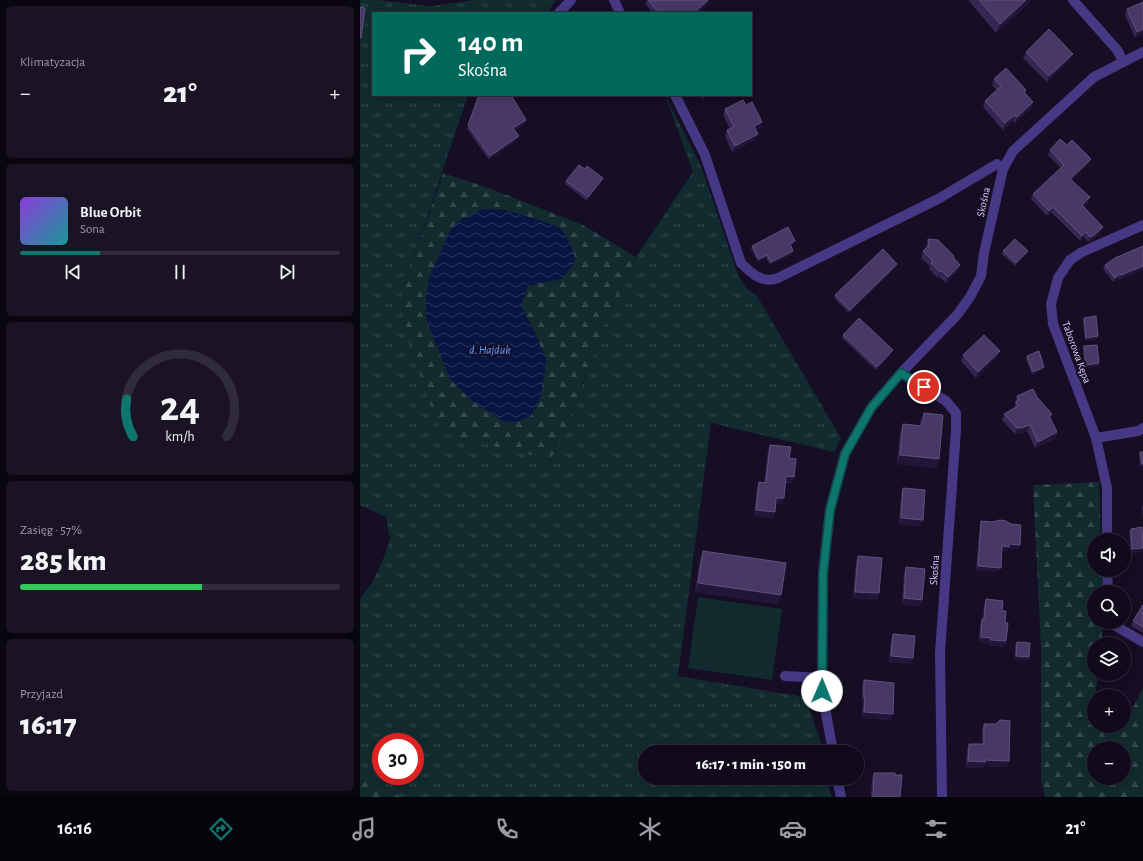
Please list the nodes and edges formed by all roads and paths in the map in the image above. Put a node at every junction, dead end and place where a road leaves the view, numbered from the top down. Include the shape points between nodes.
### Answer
1 (570, 0) edge
2 (614, 0) edge
3 (1073, 0) edge
4 (560, 12) edge
5 (620, 12) edge
6 (1143, 52) edge
7 (1123, 62) junction
8 (676, 96) edge
9 (1002, 169) junction
10 (1143, 225) edge
11 (901, 373) junction
12 (1143, 428) edge
13 (1096, 438) junction
14 (1107, 533) edge
15 (1121, 629) edge
16 (1143, 642) edge
17 (785, 676) dead end
18 (822, 678) junction
19 (832, 745) edge
20 (838, 785) edge
21 (841, 797) edge
22 (942, 797) edge

1 - 4 street
2 - 5 street
3 - 7 street via 1118,51
6 - 7 street, Skośna
7 - 9 street, Skośna via 1094,77 1013,151
8 - 9 street via 706,155 741,263 750,273 764,281 778,278 938,199 997,164
9 - 11 street, Skośna via 981,276 957,314
10 - 13 street, Taborowa Kępa via 1082,252 1070,260 1058,278 1051,304 1053,324
11 - 18 street, Skośna via 871,408 845,454 830,510 823,574
11 - 22 street, Skośna via 946,401 956,413 940,653
12 - 13 street
13 - 14 street, Taborowa Kępa via 1107,488
15 - 16 street
17 - 18 street
18 - 19 street, Skośna
20 - 21 street

